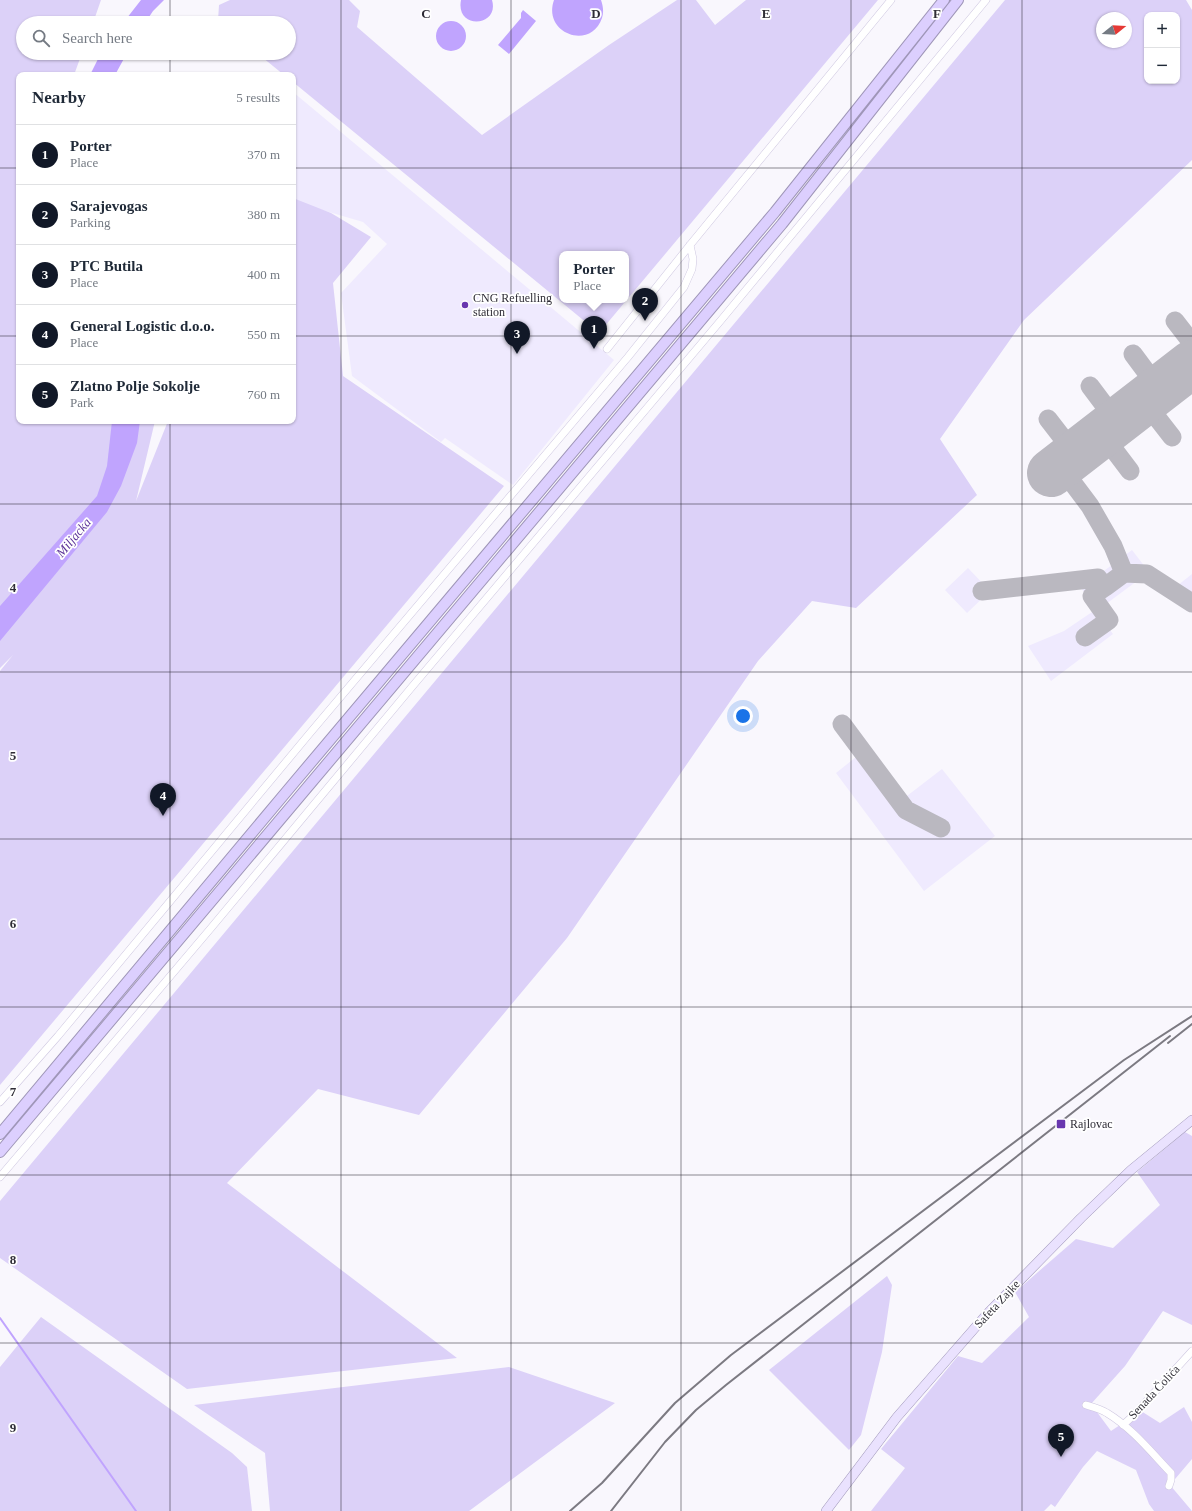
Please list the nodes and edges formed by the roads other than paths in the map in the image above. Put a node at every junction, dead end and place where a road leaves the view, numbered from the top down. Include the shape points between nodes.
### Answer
1 (891, 0) edge
2 (944, 0) edge
3 (958, 0) edge
4 (986, 0) edge
5 (690, 245) junction
6 (607, 350) dead end
7 (0, 1102) edge
8 (1192, 1120) edge
9 (0, 1134) edge
10 (0, 1152) edge
11 (0, 1177) edge
12 (1192, 1351) edge
13 (1086, 1405) dead end
14 (1123, 1424) junction
15 (1169, 1486) dead end
16 (826, 1511) edge

1 - 5 street
2 - 9 highway via 775,212
3 - 10 highway via 782,224
4 - 11 street via 717,325
5 - 6 street
5 - 7 street via 692,269 684,287 628,357
8 - 16 main road, Safeta Zajke via 1131,1170 987,1314 897,1417
12 - 14 street, Senada Čolića
13 - 14 street via 1105,1412
14 - 15 street, Senada Čolića via 1171,1473

